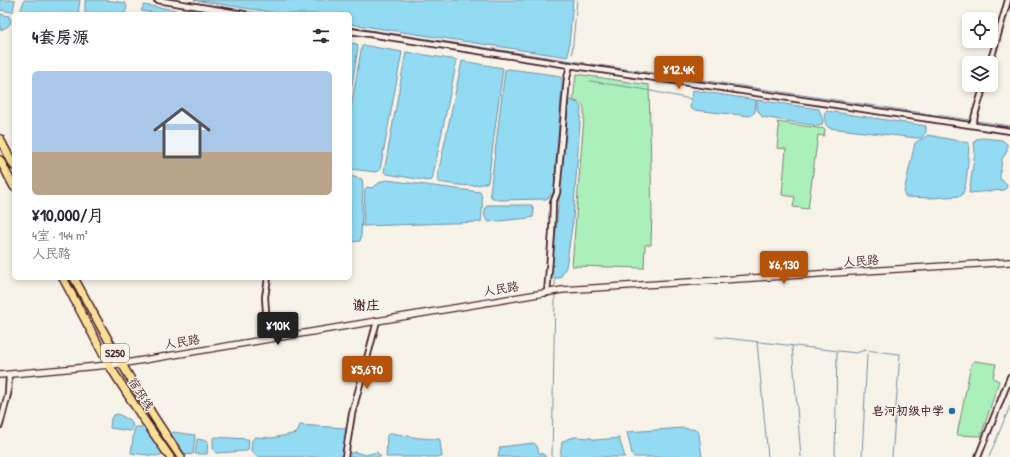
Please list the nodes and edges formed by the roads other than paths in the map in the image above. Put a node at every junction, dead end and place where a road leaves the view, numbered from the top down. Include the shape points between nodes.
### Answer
1 (157, 0) edge
2 (1008, 0) edge
3 (232, 12) edge
4 (352, 31) edge
5 (992, 56) edge
6 (570, 65) junction
7 (982, 92) edge
8 (972, 125) junction
9 (1010, 131) edge
10 (0, 139) edge
11 (0, 160) edge
12 (12, 162) edge
13 (12, 183) edge
14 (1010, 262) edge
15 (64, 280) edge
16 (75, 280) edge
17 (268, 280) edge
18 (547, 293) junction
19 (377, 321) junction
20 (268, 339) junction
21 (120, 364) junction
22 (109, 365) junction
23 (0, 375) edge
24 (9, 375) junction
25 (1010, 377) edge
26 (0, 426) edge
27 (170, 457) edge
28 (180, 457) edge
29 (345, 457) edge
30 (978, 457) edge

1 - 3 street
2 - 5 street
4 - 6 street
6 - 8 street
6 - 18 street via 566,78 558,193 552,203
7 - 8 street
8 - 9 street
10 - 12 main road
11 - 13 main road
14 - 18 street, 人民路
15 - 22 main road, 宿邳线 / S250
16 - 21 main road, 宿邳线 / S250
17 - 20 street via 265,298
18 - 19 street, 人民路
19 - 20 street, 人民路
19 - 29 street via 352,414
20 - 21 street, 人民路
21 - 22 street, 人民路
21 - 28 main road, 宿邳线 / S250
22 - 24 street, 人民路
22 - 27 main road, 宿邳线 / S250
23 - 24 street, 人民路
24 - 26 street via 8,394
25 - 30 street

